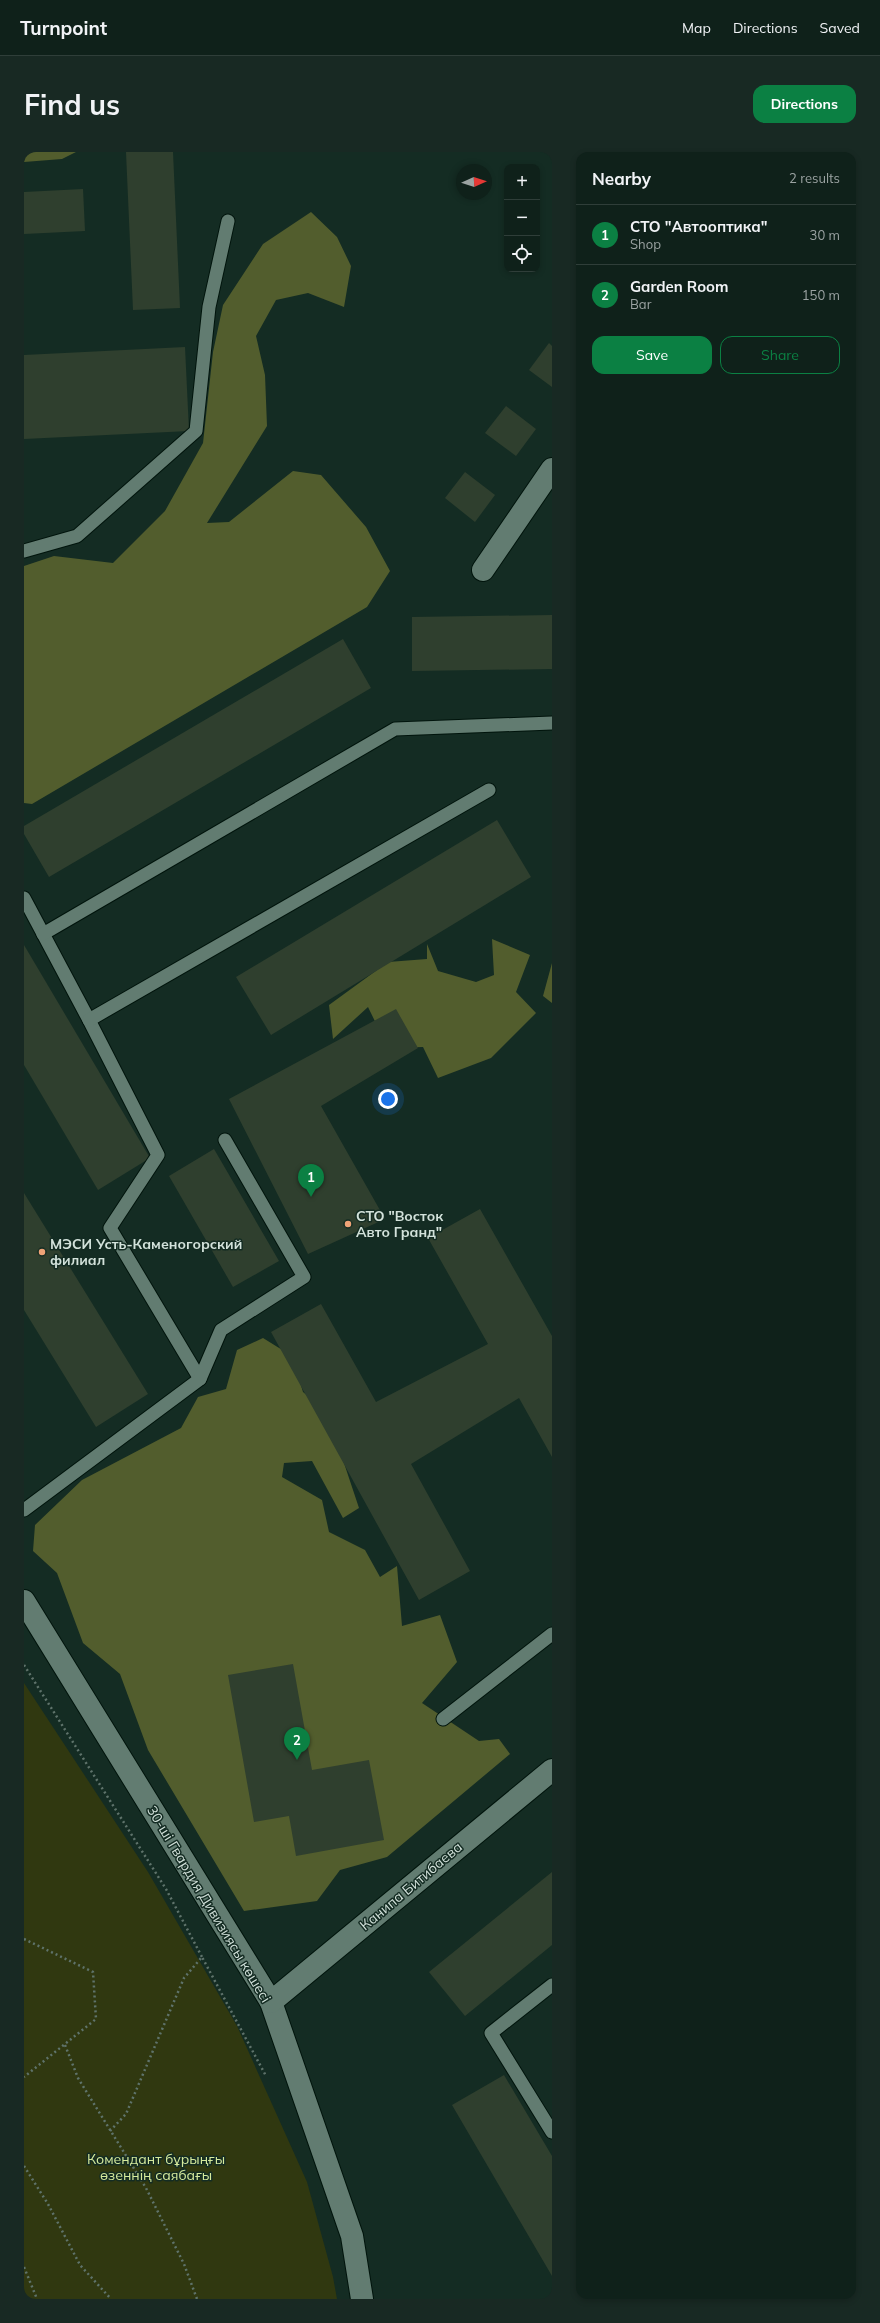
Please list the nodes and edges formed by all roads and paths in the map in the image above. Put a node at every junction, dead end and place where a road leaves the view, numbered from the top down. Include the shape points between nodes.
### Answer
1 (228, 221) dead end
2 (552, 469) edge
3 (24, 551) edge
4 (483, 570) dead end
5 (552, 723) edge
6 (490, 790) dead end
7 (24, 898) edge
8 (43, 934) junction
9 (89, 1020) junction
10 (225, 1140) dead end
11 (200, 1380) junction
12 (24, 1510) edge
13 (24, 1601) edge
14 (552, 1634) edge
15 (24, 1665) edge
16 (443, 1719) dead end
17 (552, 1770) edge
18 (24, 1939) edge
19 (202, 1957) junction
20 (552, 1985) edge
21 (270, 2002) junction
22 (65, 2045) junction
23 (24, 2077) edge
24 (267, 2077) dead end
25 (110, 2131) junction
26 (552, 2132) edge
27 (24, 2166) edge
28 (24, 2267) edge
29 (37, 2299) edge
30 (111, 2299) edge
31 (197, 2299) edge
32 (362, 2299) edge

1 - 3 lane via 209,307 196,431 77,536
2 - 4 street
5 - 8 lane via 395,729
6 - 9 lane
7 - 8 lane
8 - 9 lane
9 - 11 lane via 158,1155 110,1228
10 - 11 lane via 304,1277 221,1330
11 - 12 lane
13 - 21 street, 30-ші Гвардия Дивизиясы көшесі
14 - 16 lane
15 - 19 path via 166,1889
17 - 21 street, Канипа Битибаева
18 - 22 path via 92,1972 96,2019
19 - 24 path
19 - 25 path via 184,1978 126,2114
20 - 26 lane via 491,2033
21 - 32 street, 30-ші Гвардия Дивизиясы көшесі via 352,2236
22 - 23 path
22 - 25 path via 78,2078
25 - 31 path via 146,2188 184,2264
27 - 30 path via 48,2204 80,2265
28 - 29 path

